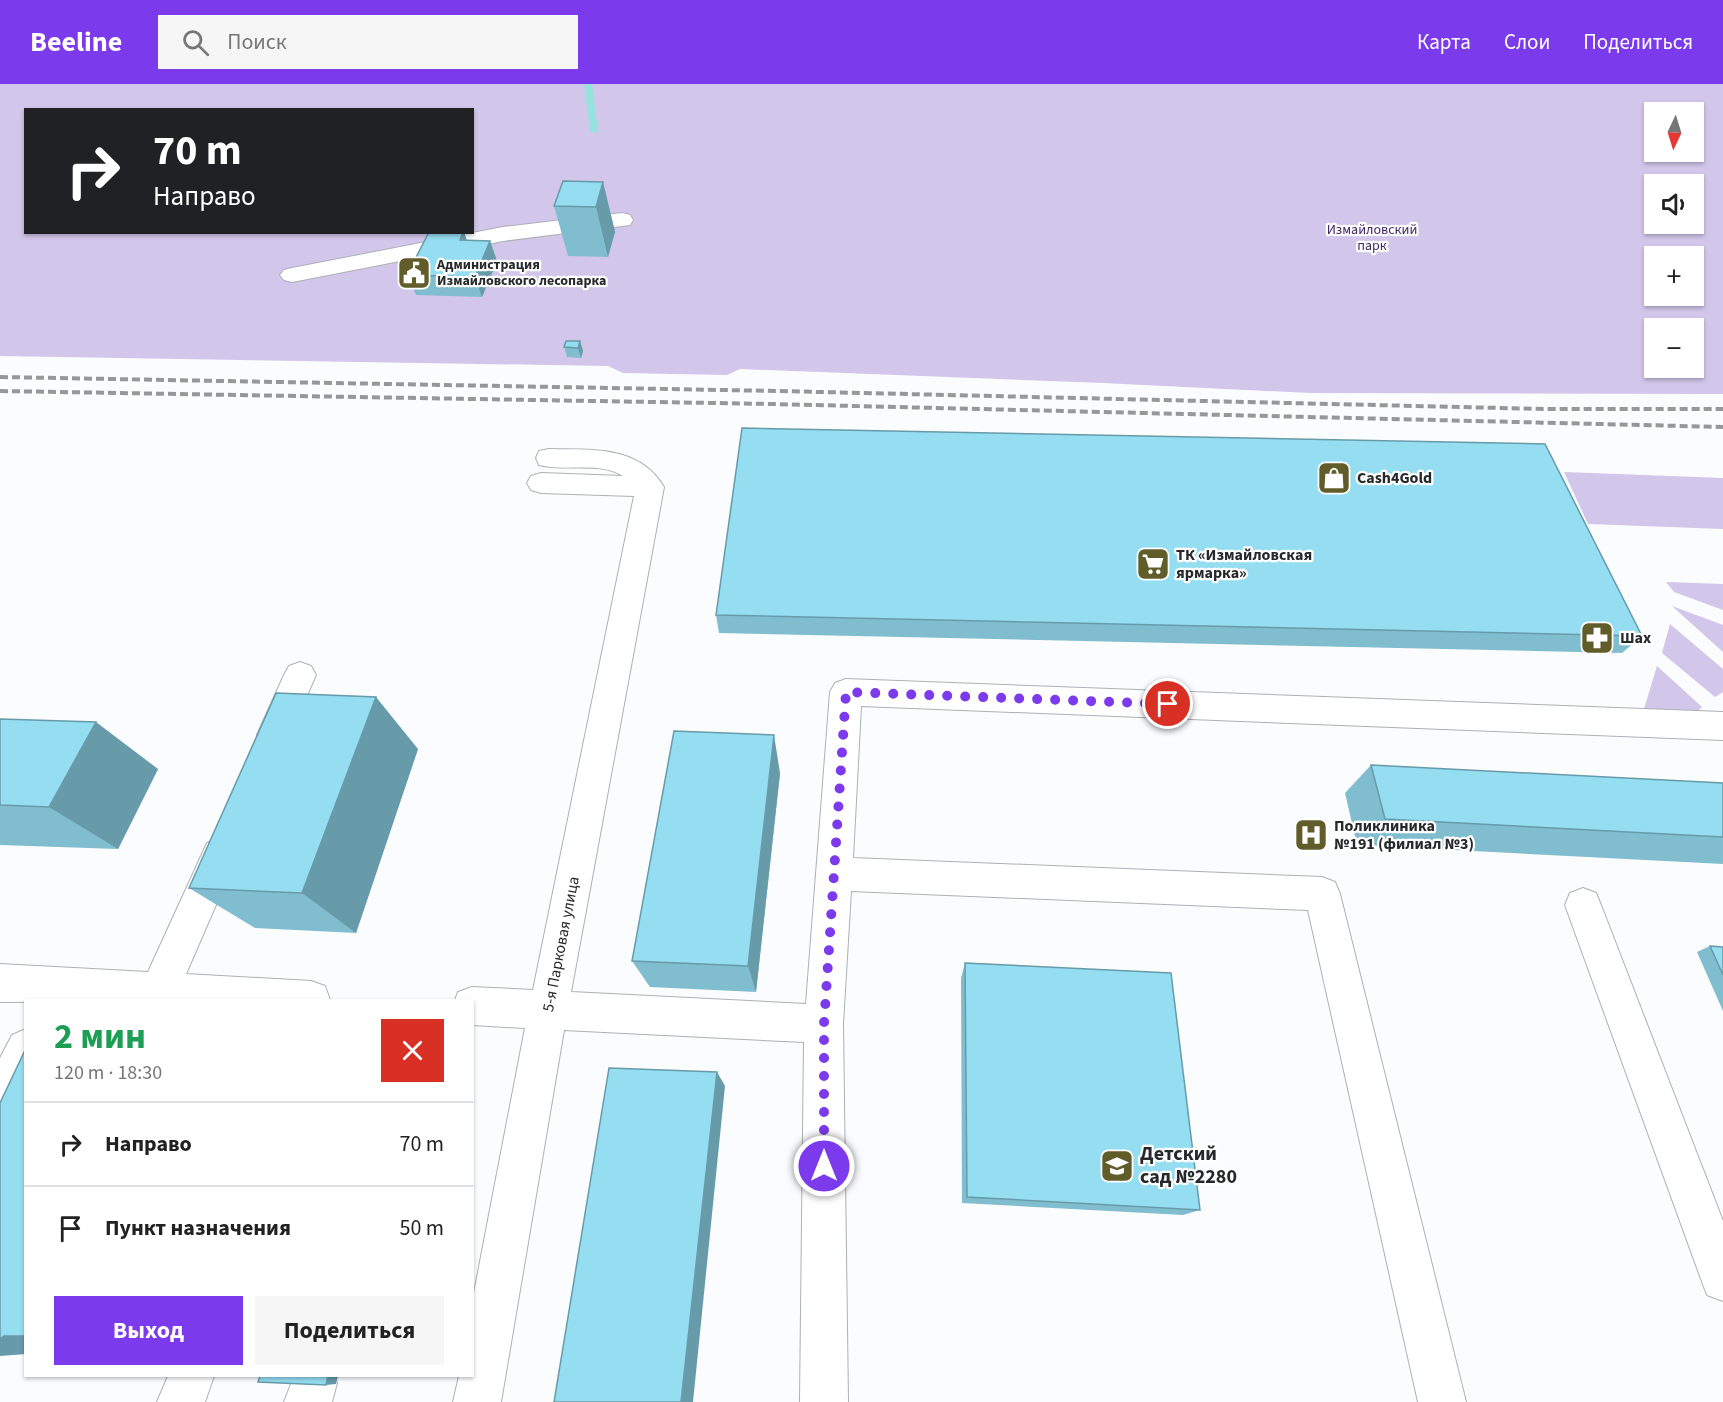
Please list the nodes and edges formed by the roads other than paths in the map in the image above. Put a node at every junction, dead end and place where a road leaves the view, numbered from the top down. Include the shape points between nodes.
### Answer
1 (622, 220) dead end
2 (292, 275) dead end
3 (545, 470) dead end
4 (300, 675) dead end
5 (1723, 726) edge
6 (261, 762) edge
7 (232, 828) edge
8 (835, 874) junction
9 (1582, 905) dead end
10 (0, 983) edge
11 (159, 992) junction
12 (53, 993) edge
13 (292, 999) edge
14 (474, 1006) edge
15 (548, 1009) junction
16 (824, 1024) junction
17 (24, 1053) edge
18 (0, 1100) edge
19 (1723, 1279) edge
20 (191, 1377) edge
21 (181, 1402) edge
22 (477, 1402) edge
23 (825, 1402) edge
24 (1442, 1402) edge

1 - 2 street via 503,234
3 - 15 street, 5-я Парковая улица via 650,488
4 - 6 street
5 - 8 street via 846,692
7 - 11 street
8 - 16 street
8 - 24 street via 1322,894
9 - 19 street
10 - 12 street
11 - 12 street
11 - 13 street
14 - 15 street
15 - 16 street
15 - 22 street, 5-я Парковая улица
16 - 23 street
17 - 18 street
20 - 21 street

